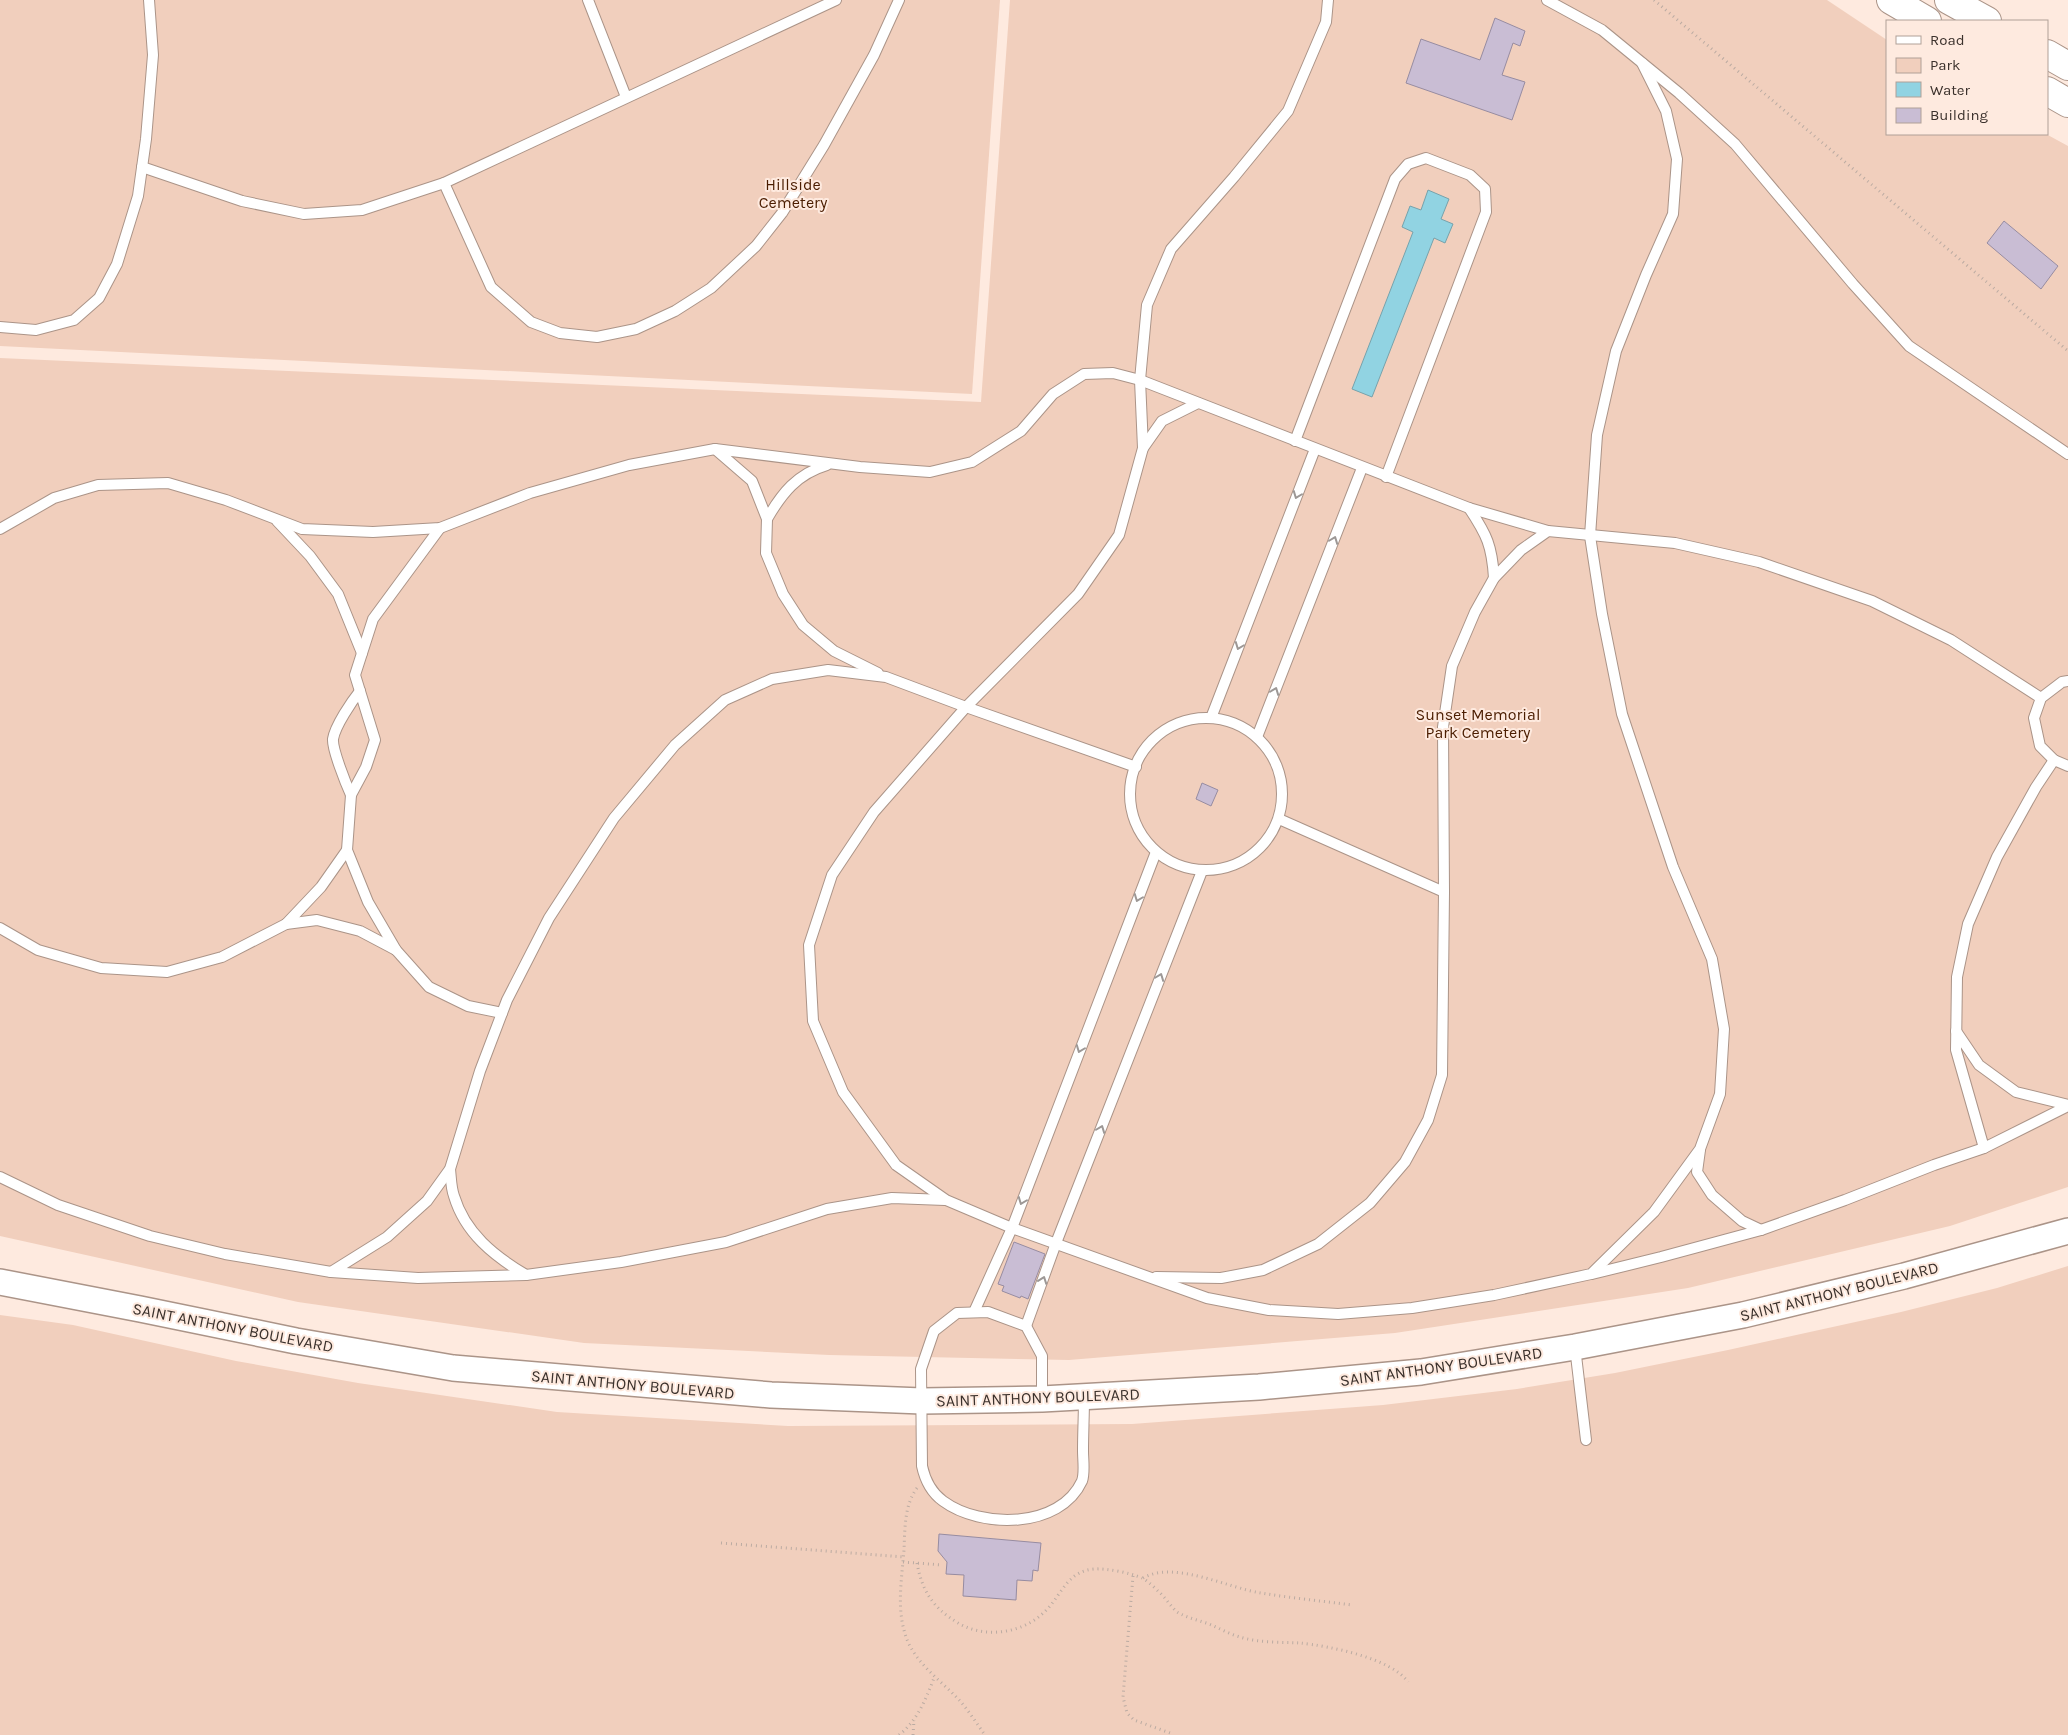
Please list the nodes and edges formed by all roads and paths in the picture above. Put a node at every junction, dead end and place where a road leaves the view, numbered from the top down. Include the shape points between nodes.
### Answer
1 (149, 0) edge
2 (588, 0) edge
3 (836, 0) edge
4 (899, 0) edge
5 (1328, 0) edge
6 (1547, 0) edge
7 (1654, 0) edge
8 (1891, 0) edge
9 (1949, 0) edge
10 (1925, 20) edge
11 (1984, 20) edge
12 (2048, 55) edge
13 (1642, 63) junction
14 (2068, 66) edge
15 (2048, 92) edge
16 (626, 98) junction
17 (2068, 103) edge
18 (142, 167) junction
19 (444, 183) junction
20 (0, 327) edge
21 (2068, 351) edge
22 (1140, 380) junction
23 (1198, 403) junction
24 (1295, 441) junction
25 (1143, 448) junction
26 (715, 449) junction
27 (1315, 449) junction
28 (2068, 454) edge
29 (831, 463) junction
30 (1362, 468) junction
31 (1386, 476) junction
32 (1469, 508) junction
33 (275, 519) junction
34 (767, 519) junction
35 (440, 528) junction
36 (0, 529) edge
37 (1548, 531) junction
38 (1590, 536) junction
39 (1494, 578) junction
40 (362, 653) junction
41 (886, 677) junction
42 (2068, 681) edge
43 (360, 690) junction
44 (2041, 698) junction
45 (966, 707) junction
46 (1211, 718) junction
47 (1257, 737) junction
48 (2054, 760) junction
49 (2068, 766) edge
50 (1136, 767) junction
51 (351, 795) junction
52 (1278, 819) junction
53 (347, 850) junction
54 (1156, 852) junction
55 (1202, 871) junction
56 (1444, 892) junction
57 (286, 924) junction
58 (1, 929) edge
59 (396, 950) junction
60 (502, 1013) junction
61 (1956, 1031) junction
62 (2068, 1106) edge
63 (1984, 1148) junction
64 (1700, 1149) junction
65 (450, 1169) junction
66 (0, 1177) edge
67 (946, 1200) junction
68 (1012, 1228) junction
69 (1761, 1230) junction
70 (2068, 1231) edge
71 (1056, 1243) junction
72 (331, 1272) junction
73 (1591, 1274) junction
74 (526, 1275) junction
75 (1148, 1277) junction
76 (0, 1282) edge
77 (974, 1312) junction
78 (1026, 1326) junction
79 (1574, 1347) junction
80 (1084, 1396) junction
81 (1042, 1399) junction
82 (922, 1401) junction
83 (1586, 1440) dead end
84 (925, 1477) junction
85 (721, 1543) dead end
86 (904, 1557) junction
87 (903, 1562) junction
88 (917, 1563) junction
89 (942, 1565) dead end
90 (1133, 1576) junction
91 (1143, 1578) junction
92 (1352, 1605) dead end
93 (934, 1678) junction
94 (1408, 1682) dead end
95 (914, 1719) junction
96 (1172, 1734) dead end
97 (899, 1735) edge
98 (913, 1735) edge
99 (985, 1735) edge

1 - 18 lane via 152,55
2 - 16 lane
3 - 16 lane
4 - 19 lane via 870,64 782,214 756,246 711,288 675,311 636,329 596,337 560,333 531,322 491,287
5 - 22 lane via 1326,22 1288,111 1171,249 1147,304
6 - 13 lane via 1602,30
7 - 21 path
8 - 10 main road
9 - 11 main road
12 - 14 main road
13 - 28 lane via 1735,144 1909,346
13 - 38 lane via 1666,111 1677,159 1673,214 1616,350 1597,435
15 - 17 main road
16 - 19 lane
18 - 19 lane via 242,201 304,214 362,210
18 - 20 lane via 138,196 117,264 99,298 74,320 36,330
22 - 23 lane
22 - 25 lane
22 - 29 lane via 1113,373 1084,374 1053,394 1021,431 972,462 930,472
23 - 24 lane
23 - 25 lane via 1162,421
24 - 27 lane
24 - 31 lane via 1395,179 1408,164 1426,158 1470,175 1485,189 1486,212
25 - 45 lane via 1119,535 1078,594
26 - 29 lane
26 - 34 lane via 752,482
26 - 35 lane via 629,465 530,493
27 - 30 lane
27 -> 46 lane
29 - 34 lane via 810,470 782,494
30 - 31 lane
47 -> 30 lane
31 - 32 lane
32 - 37 lane
32 - 39 lane via 1486,534 1493,556
33 - 35 lane via 302,529 373,532
33 - 36 lane via 168,483 98,485 54,498
33 - 40 lane via 310,556 338,594
34 - 41 lane via 766,553 783,594 803,624 834,651
35 - 40 lane via 373,619
37 - 38 lane
37 - 39 lane via 1520,550
38 - 44 lane via 1675,543 1759,562 1872,601 1951,640
38 - 64 lane via 1622,714 1673,867 1712,959 1724,1029 1720,1094
39 - 56 lane via 1475,612 1452,666 1443,727
40 - 43 lane via 355,675
41 - 45 lane
41 - 60 lane via 828,670 772,678 725,700 675,745 614,818 549,918
42 - 44 lane
43 - 51 lane via 375,740 366,767
43 - 51 lane via 333,739
44 - 48 lane via 2034,718 2040,746
45 - 50 lane
45 - 67 lane via 874,812 832,876 809,944 813,1021 843,1092 896,1165
46 - 47 lane via 1233,722
46 - 50 lane via 1189,719 1168,727 1142,753
47 - 52 lane via 1272,756 1281,780 1282,802
48 - 49 lane
48 - 61 lane via 1997,856 1968,924 1957,977
50 - 54 lane via 1130,783 1131,808 1139,831
51 - 53 lane
52 - 55 lane via 1272,834 1249,858 1215,871
52 - 56 lane
53 - 57 lane via 321,887
53 - 59 lane via 368,902
54 - 55 lane via 1175,865
54 -> 68 lane
71 -> 55 lane
56 - 75 lane via 1442,1075 1428,1120 1405,1162 1370,1203 1318,1244 1263,1270 1221,1278
57 - 58 lane via 222,957 167,972 101,968 38,950
57 - 59 lane via 317,920 360,931
59 - 60 lane via 429,987 468,1006
60 - 65 lane via 480,1071
61 - 62 lane via 1979,1065 2016,1092
61 - 63 lane via 1956,1050
62 - 63 lane
63 - 69 lane
64 - 69 lane via 1697,1172 1712,1195 1742,1221
64 - 73 lane via 1654,1212
65 - 72 lane via 427,1201 387,1237
65 - 74 lane via 454,1196 470,1229 499,1259
66 - 72 lane via 58,1205 150,1236 225,1254
67 - 68 lane
67 - 74 lane via 892,1198 827,1208 726,1242 621,1262
68 - 71 lane
68 - 77 lane
69 - 73 lane
70 - 79 street, SAINT ANTHONY BOULEVARD via 1904,1276 1743,1315
71 - 75 lane
78 -> 71 lane
72 - 74 lane via 418,1278
73 - 75 lane via 1494,1295 1412,1308 1338,1314 1269,1310 1207,1298
76 - 82 street, SAINT ANTHONY BOULEVARD via 296,1341 453,1368 762,1395
77 - 78 lane via 988,1312
77 - 82 lane via 957,1313 934,1331 921,1369
78 - 81 lane via 1042,1356
79 - 80 street, SAINT ANTHONY BOULEVARD via 1412,1373 1259,1387
79 - 83 lane
80 - 81 street, SAINT ANTHONY BOULEVARD
80 - 84 lane via 1083,1479 1075,1492 1052,1510 1020,1519 976,1516 957,1510 942,1500
81 - 82 street, SAINT ANTHONY BOULEVARD
82 - 84 lane via 922,1466
84 - 86 path via 911,1495
85 - 86 path
86 - 87 path
87 - 88 path
87 - 93 path via 900,1601 904,1631 914,1653
88 - 89 path
88 - 90 path via 927,1596 945,1616 966,1628 985,1632 1016,1629 1035,1621 1049,1607 1065,1582 1092,1568
90 - 91 path
90 - 96 path via 1123,1698 1127,1713 1134,1720
91 - 92 path via 1152,1572 1211,1578 1258,1593
91 - 94 path via 1176,1611 1187,1617 1249,1639 1303,1644 1356,1654 1393,1668
93 - 95 path
93 - 99 path via 960,1701
95 - 97 path
95 - 98 path

